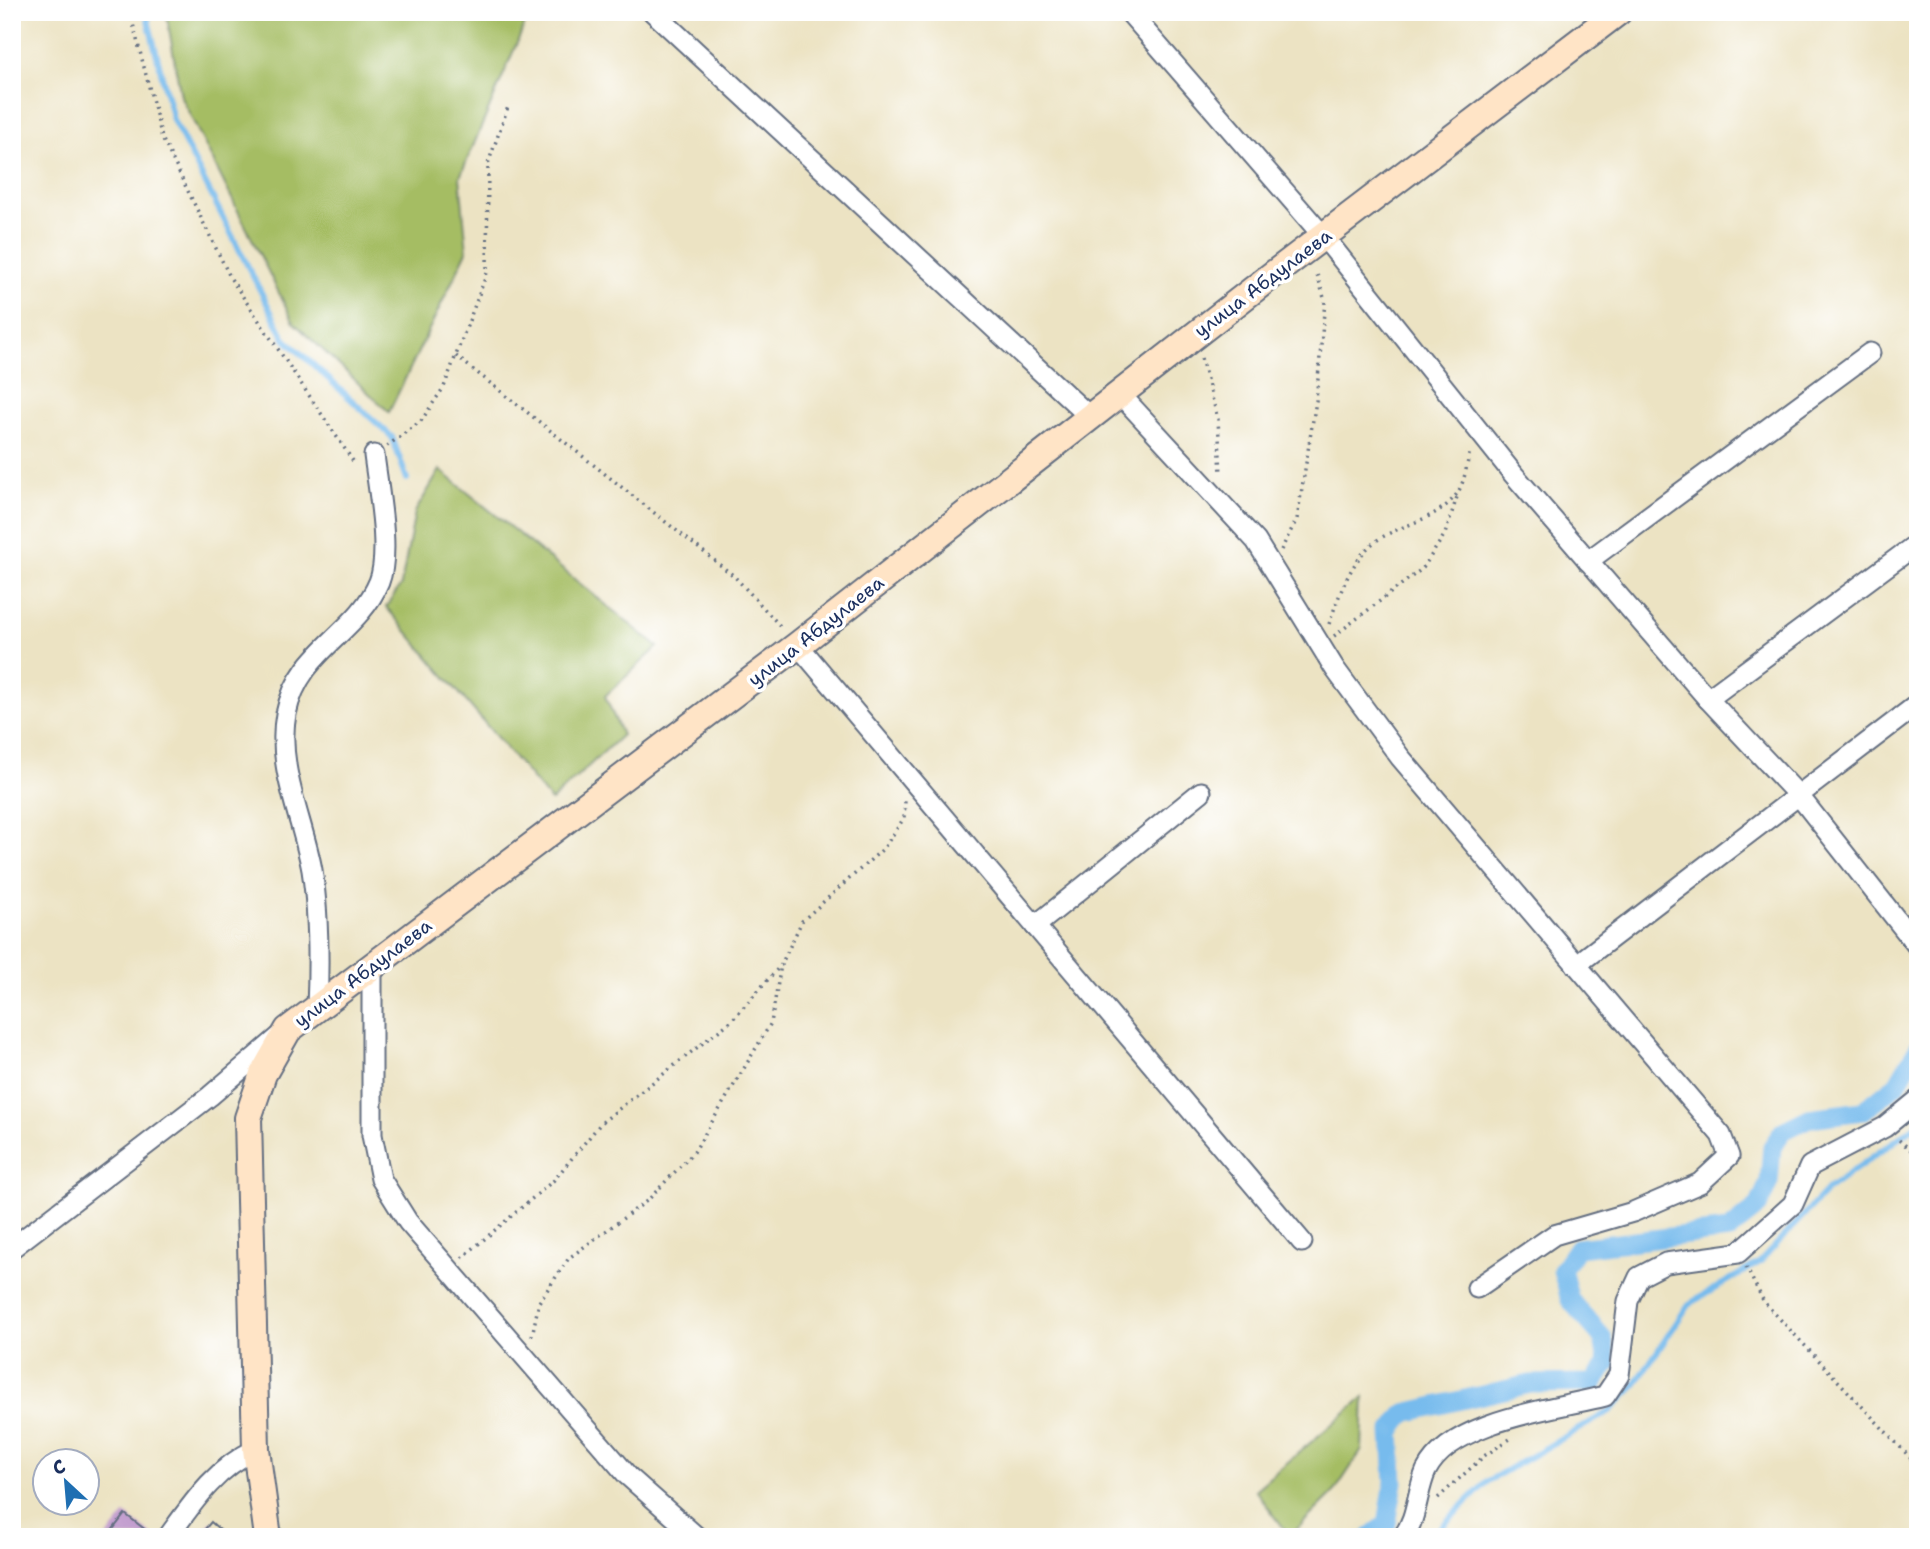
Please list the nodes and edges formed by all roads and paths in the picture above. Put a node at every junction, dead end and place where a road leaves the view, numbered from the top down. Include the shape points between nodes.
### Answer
1 (130, 12) edge
2 (653, 12) edge
3 (1129, 12) edge
4 (1618, 12) edge
5 (509, 104) dead end
6 (1317, 242) junction
7 (1195, 335) junction
8 (1870, 353) dead end
9 (456, 356) junction
10 (1120, 394) junction
11 (1090, 417) junction
12 (1477, 427) junction
13 (374, 455) joint
14 (356, 466) dead end
15 (1459, 491) junction
16 (1223, 504) junction
17 (1918, 543) edge
18 (1588, 561) junction
19 (1273, 568) junction
20 (798, 645) junction
21 (1321, 646) junction
22 (1708, 699) junction
23 (1918, 704) edge
24 (908, 775) junction
25 (1201, 792) dead end
26 (1800, 797) junction
27 (1035, 926) junction
28 (1918, 947) edge
29 (781, 965) junction
30 (1576, 965) junction
31 (372, 966) junction
32 (317, 1008) junction
33 (288, 1030) junction
34 (1918, 1100) edge
35 (1885, 1127) junction
36 (1918, 1156) edge
37 (1301, 1242) dead end
38 (12, 1248) edge
39 (1738, 1253) junction
40 (450, 1269) junction
41 (1477, 1288) dead end
42 (527, 1358) junction
43 (1517, 1435) dead end
44 (256, 1449) junction
45 (1918, 1466) edge
46 (1409, 1529) edge
47 (168, 1537) edge
48 (268, 1537) edge
49 (697, 1537) edge

1 - 14 path via 162,138 231,279
2 - 11 street
3 - 6 street
4 - 6 main road, улица Абдулаева
5 - 9 path via 488,164 487,273
6 - 7 main road, улица Абдулаева
6 - 12 street
6 - 19 path via 1325,301 1316,401 1297,519
7 - 10 main road, улица Абдулаева
7 - 16 path via 1218,419
8 - 18 street
9 - 13 path via 444,387 421,421
9 - 20 path via 734,576
10 - 11 main road, улица Абдулаева
10 - 16 street
11 - 20 main road, улица Абдулаева
12 - 15 path
12 - 18 street
13 - 32 street via 383,532 380,580 360,611 312,658 295,684 285,716 286,761 312,871
15 - 21 path via 1445,534 1423,569
15 - 21 path via 1435,514 1365,550 1344,582
16 - 19 street
17 - 22 street
18 - 22 street
19 - 21 street
20 - 24 street
20 - 31 main road, улица Абдулаева
21 - 30 street via 1400,757
22 - 26 street
23 - 26 street
24 - 27 street
24 - 29 path via 904,818 884,848 802,920
25 - 27 street
26 - 28 street
26 - 30 street
27 - 37 street
29 - 40 path via 731,1021 601,1123 554,1180
29 - 42 path via 771,1023 694,1152 648,1200 569,1258 539,1302
30 - 41 street via 1721,1135 1730,1156 1700,1183 1633,1212 1554,1236
31 - 32 main road, улица Абдулаева
31 - 40 street via 372,1135 381,1179 408,1222
32 - 33 main road, улица Абдулаева
33 - 38 street, улица Абдулаева
33 - 44 main road via 264,1074 248,1118
34 - 35 street
35 - 36 path
35 - 39 street via 1810,1166 1793,1204
39 - 45 path via 1764,1301
39 - 46 street via 1666,1263 1639,1277 1628,1301 1619,1375 1605,1396 1473,1429 1445,1447 1427,1471
40 - 42 street
42 - 49 street via 628,1476
43 - 46 path via 1484,1456
44 - 47 street via 235,1459 206,1484
44 - 48 main road

